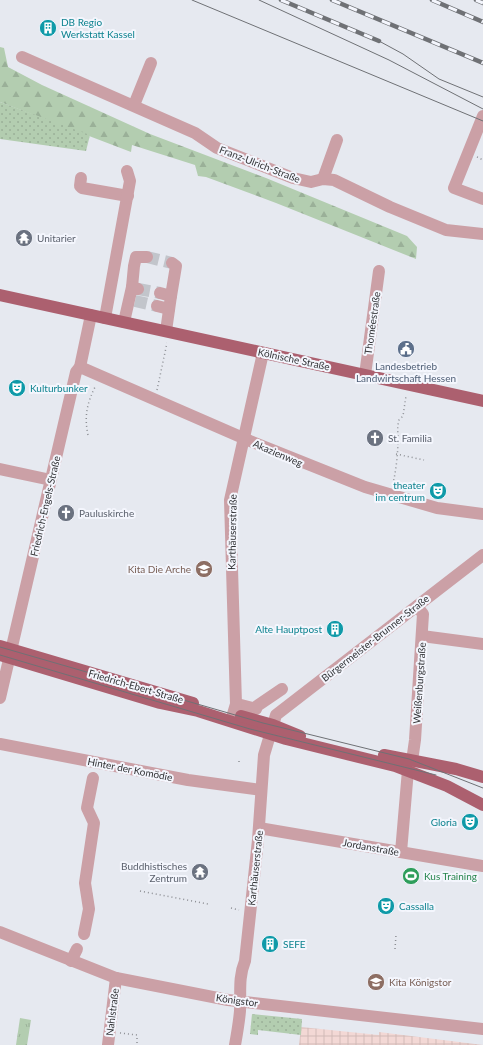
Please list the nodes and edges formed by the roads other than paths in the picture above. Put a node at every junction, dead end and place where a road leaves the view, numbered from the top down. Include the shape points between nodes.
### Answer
1 (22, 58) dead end
2 (151, 62) dead end
3 (134, 105) junction
4 (483, 116) edge
5 (337, 140) dead end
6 (127, 171) dead end
7 (81, 178) dead end
8 (323, 179) junction
9 (128, 196) junction
10 (483, 199) edge
11 (483, 234) edge
12 (147, 257) dead end
13 (172, 263) dead end
14 (380, 271) dead end
15 (0, 295) edge
16 (157, 306) tunnel mouth
17 (169, 309) junction
18 (91, 315) junction
19 (105, 318) junction
20 (124, 322) junction
21 (166, 337) junction
22 (263, 352) junction
23 (80, 367) junction
24 (365, 375) junction
25 (483, 401) edge
26 (243, 438) junction
27 (0, 469) edge
28 (50, 480) junction
29 (483, 514) edge
30 (483, 555) edge
31 (417, 606) junction
32 (422, 636) junction
33 (483, 644) edge
34 (5, 652) edge
35 (240, 668) dead end
36 (282, 689) dead end
37 (0, 698) edge
38 (239, 708) junction
39 (271, 730) junction
40 (0, 744) edge
41 (410, 766) junction
42 (483, 776) edge
43 (93, 778) dead end
44 (261, 790) junction
45 (483, 805) edge
46 (259, 828) junction
47 (401, 852) junction
48 (483, 866) edge
49 (0, 934) edge
50 (84, 934) dead end
51 (77, 949) dead end
52 (71, 961) junction
53 (116, 978) junction
54 (239, 1001) junction
55 (483, 1029) edge
56 (108, 1045) edge
57 (235, 1045) edge

1 - 3 street, Franz-Ulrich-Straße
2 - 3 street
3 - 8 street, Franz-Ulrich-Straße via 195,132 218,148 293,178 311,182
4 - 10 street via 454,188
5 - 8 street
6 - 9 street via 130,181
7 - 9 street via 82,188
8 - 11 street, Franz-Ulrich-Straße via 334,180 446,230
9 - 19 street
12 - 20 street via 136,257 135,288
13 - 17 street via 176,266 165,295
14 - 24 street, Thoméestraße
15 - 18 main road, Kölnische Straße
16 - 17 street
17 - 21 street
18 - 19 main road, Kölnische Straße
18 - 23 street, Friedrich-Engels-Straße
19 - 20 main road, Kölnische Straße
20 - 21 main road, Kölnische Straße
21 - 22 main road, Kölnische Straße
22 - 24 main road, Kölnische Straße
22 - 26 street, Karthäuserstraße
23 - 26 street, Akazienweg
23 - 28 street, Friedrich-Engels-Straße via 76,372
24 - 25 main road, Kölnische Straße
26 - 29 street, Akazienweg via 365,488 432,507
26 - 38 street, Karthäuserstraße via 230,500 236,704
27 - 28 street
28 - 34 street, Friedrich-Engels-Straße
30 - 31 street, Bürgermeister-Brunner-Straße
31 - 32 street, Weißenburgstraße via 423,614
31 - 39 street, Bürgermeister-Brunner-Straße via 276,715
32 - 33 street
32 - 41 street, Weißenburgstraße via 415,740
34 - 37 street, Friedrich-Engels-Straße
34 - 38 main road, Friedrich-Ebert-Straße
34 - 39 main road, Friedrich-Ebert-Straße via 160,703
35 - 38 street
36 - 38 street via 257,706 259,712
38 - 39 main road, Friedrich-Ebert-Straße
39 - 41 main road, Friedrich-Ebert-Straße
39 - 41 main road, Friedrich-Ebert-Straße via 295,734
39 - 44 street, Karthäuserstraße via 264,755
40 - 44 street, Hinter der Komödie via 188,780
41 - 42 main road, Friedrich-Ebert-Straße via 456,769
41 - 45 main road, Friedrich-Ebert-Straße
41 - 47 street, Weißenburgstraße
43 - 50 street via 87,808 94,823 85,883 89,909
44 - 46 street, Karthäuserstraße
46 - 47 street, Jordanstraße
46 - 54 street, Karthäuserstraße
47 - 48 street, Jordanstraße
49 - 52 street, Königstor
51 - 52 street
52 - 53 street, Königstor
53 - 54 street, Königstor
53 - 56 street, Nahlstraße
54 - 55 street, Königstor
54 - 57 street, Karthäuserstraße

